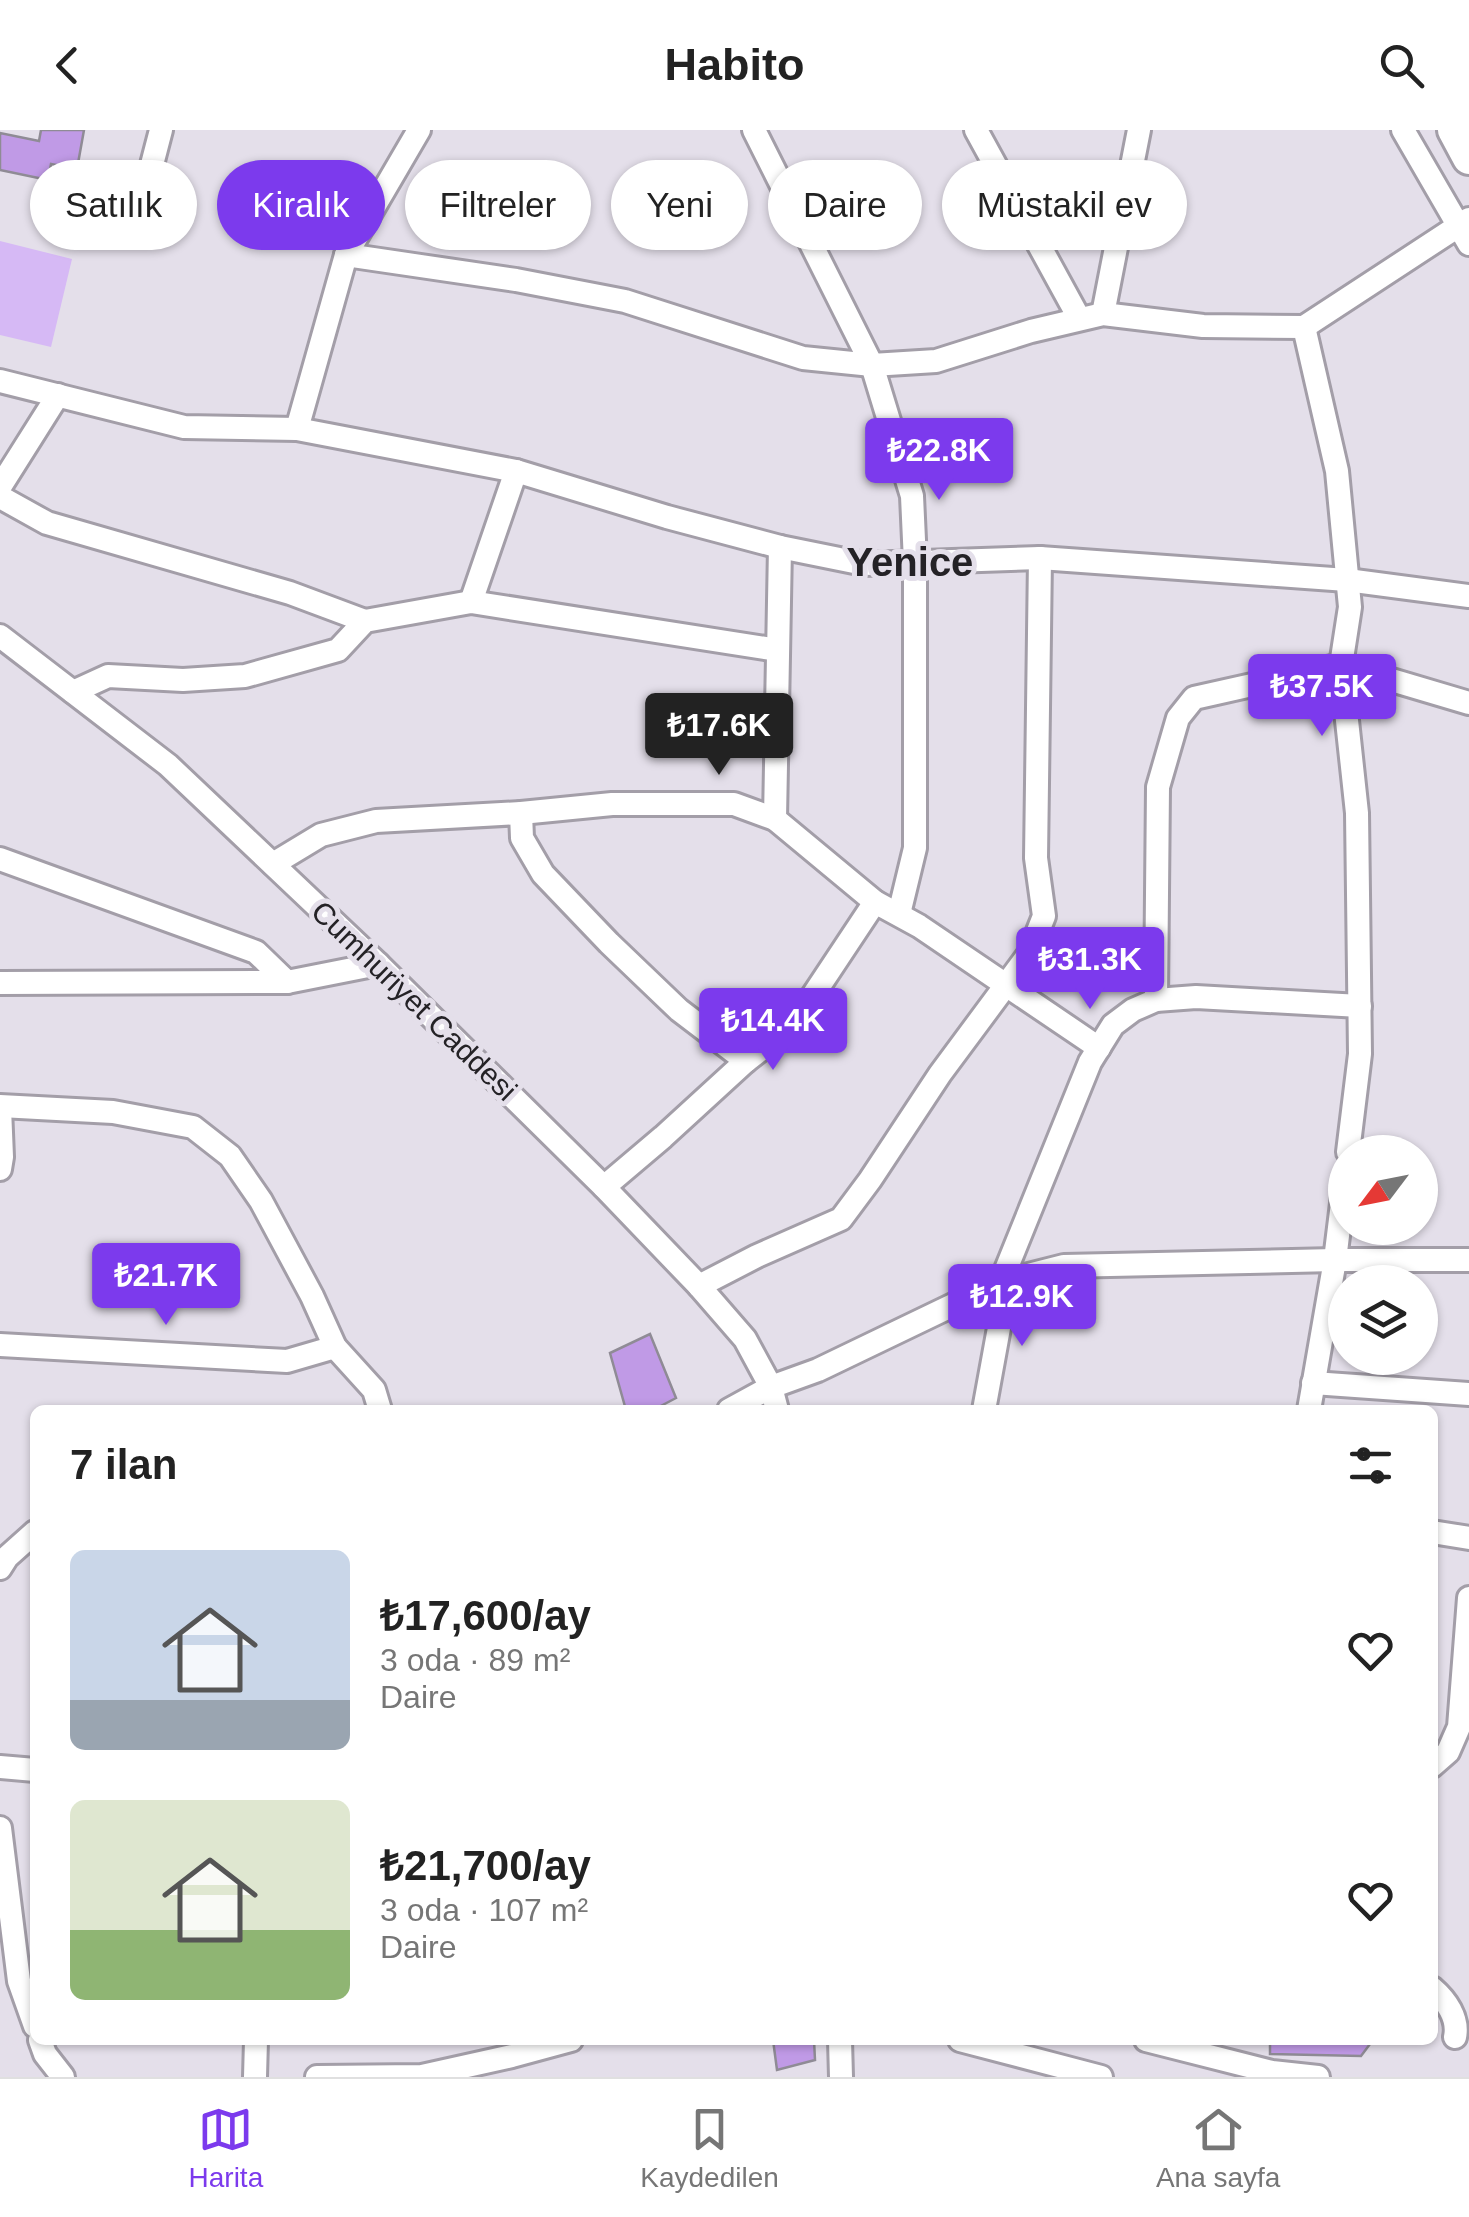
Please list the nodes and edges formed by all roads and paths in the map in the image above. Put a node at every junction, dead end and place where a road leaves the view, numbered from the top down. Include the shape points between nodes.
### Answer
1 (161, 130) edge
2 (418, 130) edge
3 (754, 130) edge
4 (976, 130) edge
5 (1140, 130) edge
6 (1404, 130) edge
7 (1454, 130) edge
8 (1469, 158) edge
9 (153, 160) edge
10 (1466, 229) edge
11 (346, 255) junction
12 (1103, 314) junction
13 (1079, 318) junction
14 (1304, 327) junction
15 (872, 365) junction
16 (0, 380) edge
17 (58, 395) junction
18 (297, 429) junction
19 (516, 471) junction
20 (0, 487) edge
21 (0, 497) edge
22 (780, 547) junction
23 (1040, 558) junction
24 (916, 562) junction
25 (1347, 580) junction
26 (1469, 596) edge
27 (471, 602) junction
28 (365, 621) junction
29 (2, 641) edge
30 (778, 650) junction
31 (1340, 665) junction
32 (73, 692) junction
33 (1469, 704) edge
34 (521, 813) junction
35 (775, 819) junction
36 (0, 859) edge
37 (273, 864) junction
38 (876, 902) junction
39 (900, 914) junction
40 (378, 964) junction
41 (0, 982) edge
42 (287, 982) junction
43 (1005, 984) junction
44 (1156, 1000) junction
45 (1360, 1006) junction
46 (1099, 1048) junction
47 (746, 1060) junction
48 (0, 1107) edge
49 (1350, 1135) edge
50 (0, 1169) edge
51 (604, 1187) junction
52 (1337, 1245) edge
53 (1335, 1260) junction
54 (1469, 1260) edge
55 (1002, 1282) junction
56 (699, 1286) junction
57 (0, 1345) edge
58 (335, 1348) junction
59 (1314, 1383) junction
60 (771, 1386) junction
61 (1469, 1394) edge
62 (378, 1405) edge
63 (738, 1405) edge
64 (776, 1405) edge
65 (985, 1405) edge
66 (1310, 1405) edge
67 (1438, 1533) edge
68 (30, 1536) edge
69 (1469, 1538) edge
70 (2, 1560) edge
71 (1469, 1598) edge
72 (1438, 1761) edge
73 (0, 1768) edge
74 (30, 1770) edge
75 (0, 1828) edge
76 (18, 1981) edge
77 (1438, 1994) edge
78 (30, 2013) edge
79 (1455, 2037) dead end
80 (41, 2045) edge
81 (256, 2045) edge
82 (552, 2045) edge
83 (840, 2045) edge
84 (979, 2045) edge
85 (1166, 2045) edge
86 (62, 2077) edge
87 (255, 2077) edge
88 (317, 2077) edge
89 (840, 2077) edge
90 (1101, 2077) edge
91 (1318, 2077) edge

1 - 9 street
2 - 11 street
3 - 15 street
4 - 13 street
5 - 12 street
6 - 10 street
7 - 8 highway
10 - 14 street
11 - 15 street via 625,301 803,358
11 - 18 street
12 - 13 street
12 - 14 street via 1203,326
13 - 15 street via 936,361
14 - 25 street via 1337,471
15 - 24 street via 912,496
16 - 17 street
17 - 18 street via 184,427
17 - 20 street
18 - 19 street
19 - 22 street
19 - 27 street
21 - 28 street via 47,523
22 - 24 street via 864,564
22 - 30 street
23 - 24 street
23 - 25 street
23 - 43 street via 1036,858 1044,916 1029,954
24 - 39 street via 916,848
25 - 26 street
25 - 31 street via 1350,607
27 - 28 street
27 - 30 street
28 - 32 street via 338,650 245,676 108,676
29 - 32 street, Cumhuriyet Caddesi
30 - 35 street
31 - 33 street
31 - 44 street via 1194,698 1178,718 1158,787
31 - 45 street via 1357,813
32 - 37 street, Cumhuriyet Caddesi via 168,765
34 - 35 street via 612,804 734,804
34 - 37 street via 376,821 321,835
34 - 47 street via 522,838 543,874 679,1010
35 - 38 street
36 - 42 street via 256,952
37 - 40 street, Cumhuriyet Caddesi
38 - 39 street
38 - 47 street via 794,1024
39 - 43 street
40 - 42 street
40 - 51 street, Cumhuriyet Caddesi
41 - 42 street
43 - 46 street
43 - 56 street via 840,1219
44 - 45 street
44 - 46 street via 1113,1025
45 - 49 street
46 - 55 street
47 - 51 street
48 - 50 street
48 - 58 street via 113,1112 194,1127 230,1156 261,1201
51 - 56 street, Cumhuriyet Caddesi
52 - 53 street
53 - 54 street
53 - 55 street via 1064,1266
53 - 59 street
55 - 60 street
55 - 65 street
56 - 60 street, Cumhuriyet Caddesi via 745,1339
57 - 58 street via 288,1362
58 - 62 street via 374,1390
59 - 61 street
59 - 66 street
60 - 63 street
60 - 64 street, Cumhuriyet Caddesi
67 - 69 street
68 - 70 street
71 - 72 street via 1459,1726
73 - 74 street
75 - 76 street
76 - 78 street
77 - 79 street via 1457,2028
80 - 86 street
81 - 87 street
82 - 88 street via 422,2076
83 - 89 street
84 - 90 street
85 - 91 street

